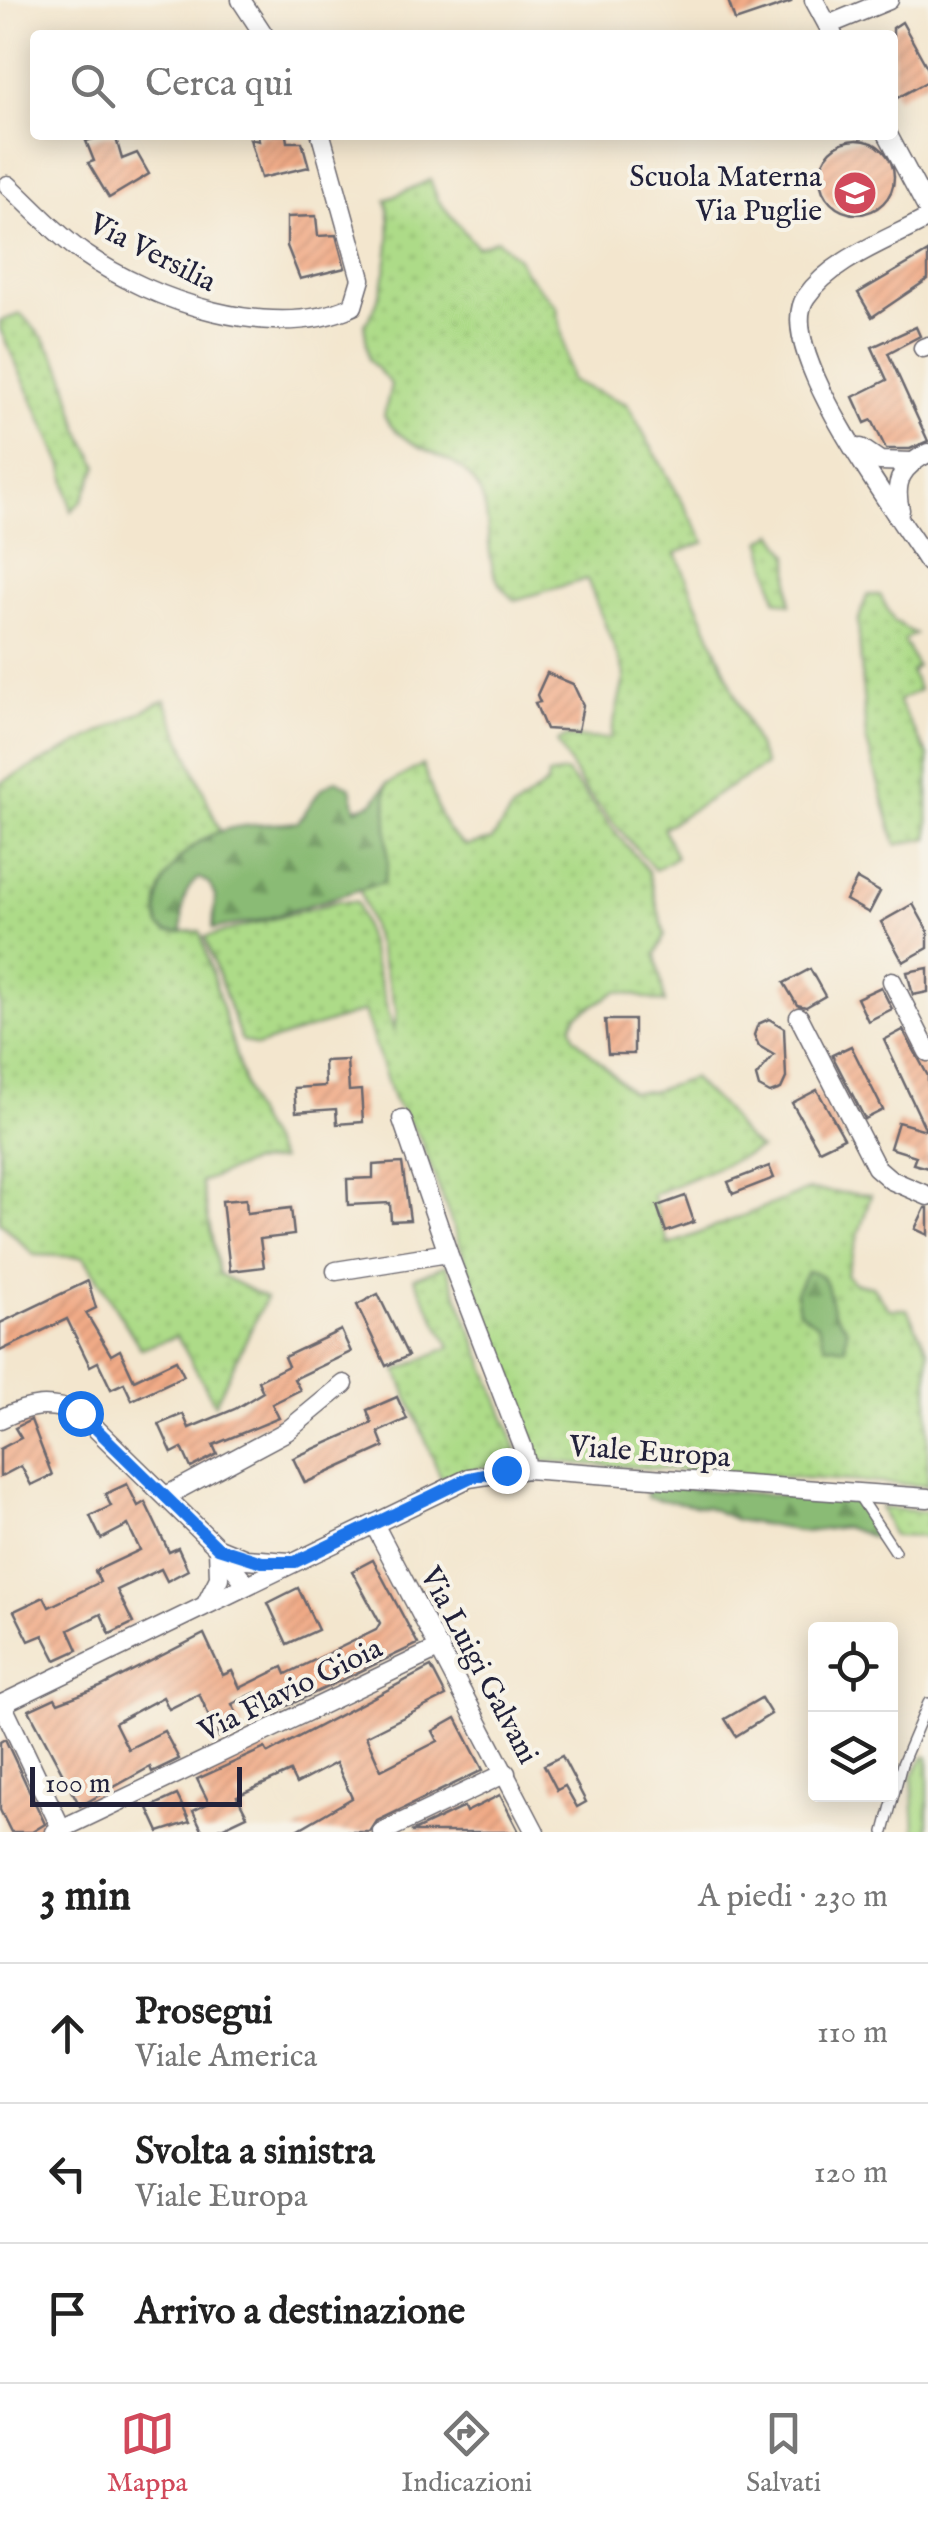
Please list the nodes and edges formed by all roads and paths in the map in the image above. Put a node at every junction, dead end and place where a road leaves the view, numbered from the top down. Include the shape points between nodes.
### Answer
1 (241, 0) edge
2 (814, 0) edge
3 (889, 0) edge
4 (261, 30) edge
5 (830, 30) edge
6 (321, 140) edge
7 (891, 140) edge
8 (8, 185) dead end
9 (928, 210) edge
10 (928, 218) edge
11 (848, 438) junction
12 (920, 458) edge
13 (904, 525) junction
14 (928, 562) edge
15 (892, 981) dead end
16 (799, 1017) dead end
17 (928, 1052) edge
18 (402, 1118) dead end
19 (928, 1196) edge
20 (448, 1253) junction
21 (336, 1271) dead end
22 (344, 1384) dead end
23 (0, 1418) edge
24 (527, 1469) junction
25 (857, 1492) junction
26 (166, 1496) junction
27 (928, 1498) edge
28 (374, 1524) junction
29 (218, 1548) junction
30 (895, 1552) dead end
31 (295, 1562) junction
32 (247, 1585) junction
33 (206, 1605) junction
34 (440, 1648) junction
35 (928, 1703) edge
36 (1, 1704) edge
37 (506, 1773) junction
38 (60, 1831) edge
39 (382, 1832) edge
40 (534, 1832) edge
41 (884, 1832) edge

1 - 4 street
2 - 5 street
3 - 5 street
6 - 8 street, Via Versilia via 360,279 353,306 328,317 220,317 152,289 82,253
7 - 9 street
10 - 11 street via 829,272 803,300 798,335 816,386
11 - 12 street via 880,461
11 - 13 street
12 - 13 street via 896,486
13 - 14 street
15 - 17 street
16 - 19 street via 876,1167
18 - 20 street
20 - 21 street
20 - 24 street
22 - 26 street via 287,1430
23 - 26 street via 30,1404 80,1413
24 - 25 street, Viale Europa
24 - 28 street, Viale Europa via 469,1478
25 - 27 street, Viale Europa
25 - 30 lane
26 - 29 street
28 - 31 street, Viale Europa
28 - 34 street, Via Luigi Galvani
29 - 31 street via 246,1559
29 - 32 street
29 - 33 street via 219,1578
31 - 32 street, Viale Europa
32 - 33 street, Viale Europa
33 - 36 street, Viale Europa
34 - 37 street, Via Luigi Galvani
34 - 38 street, Via Flavio Gioia
35 - 41 lane
36 - 38 street
37 - 39 street
37 - 40 street, Via Luigi Galvani

